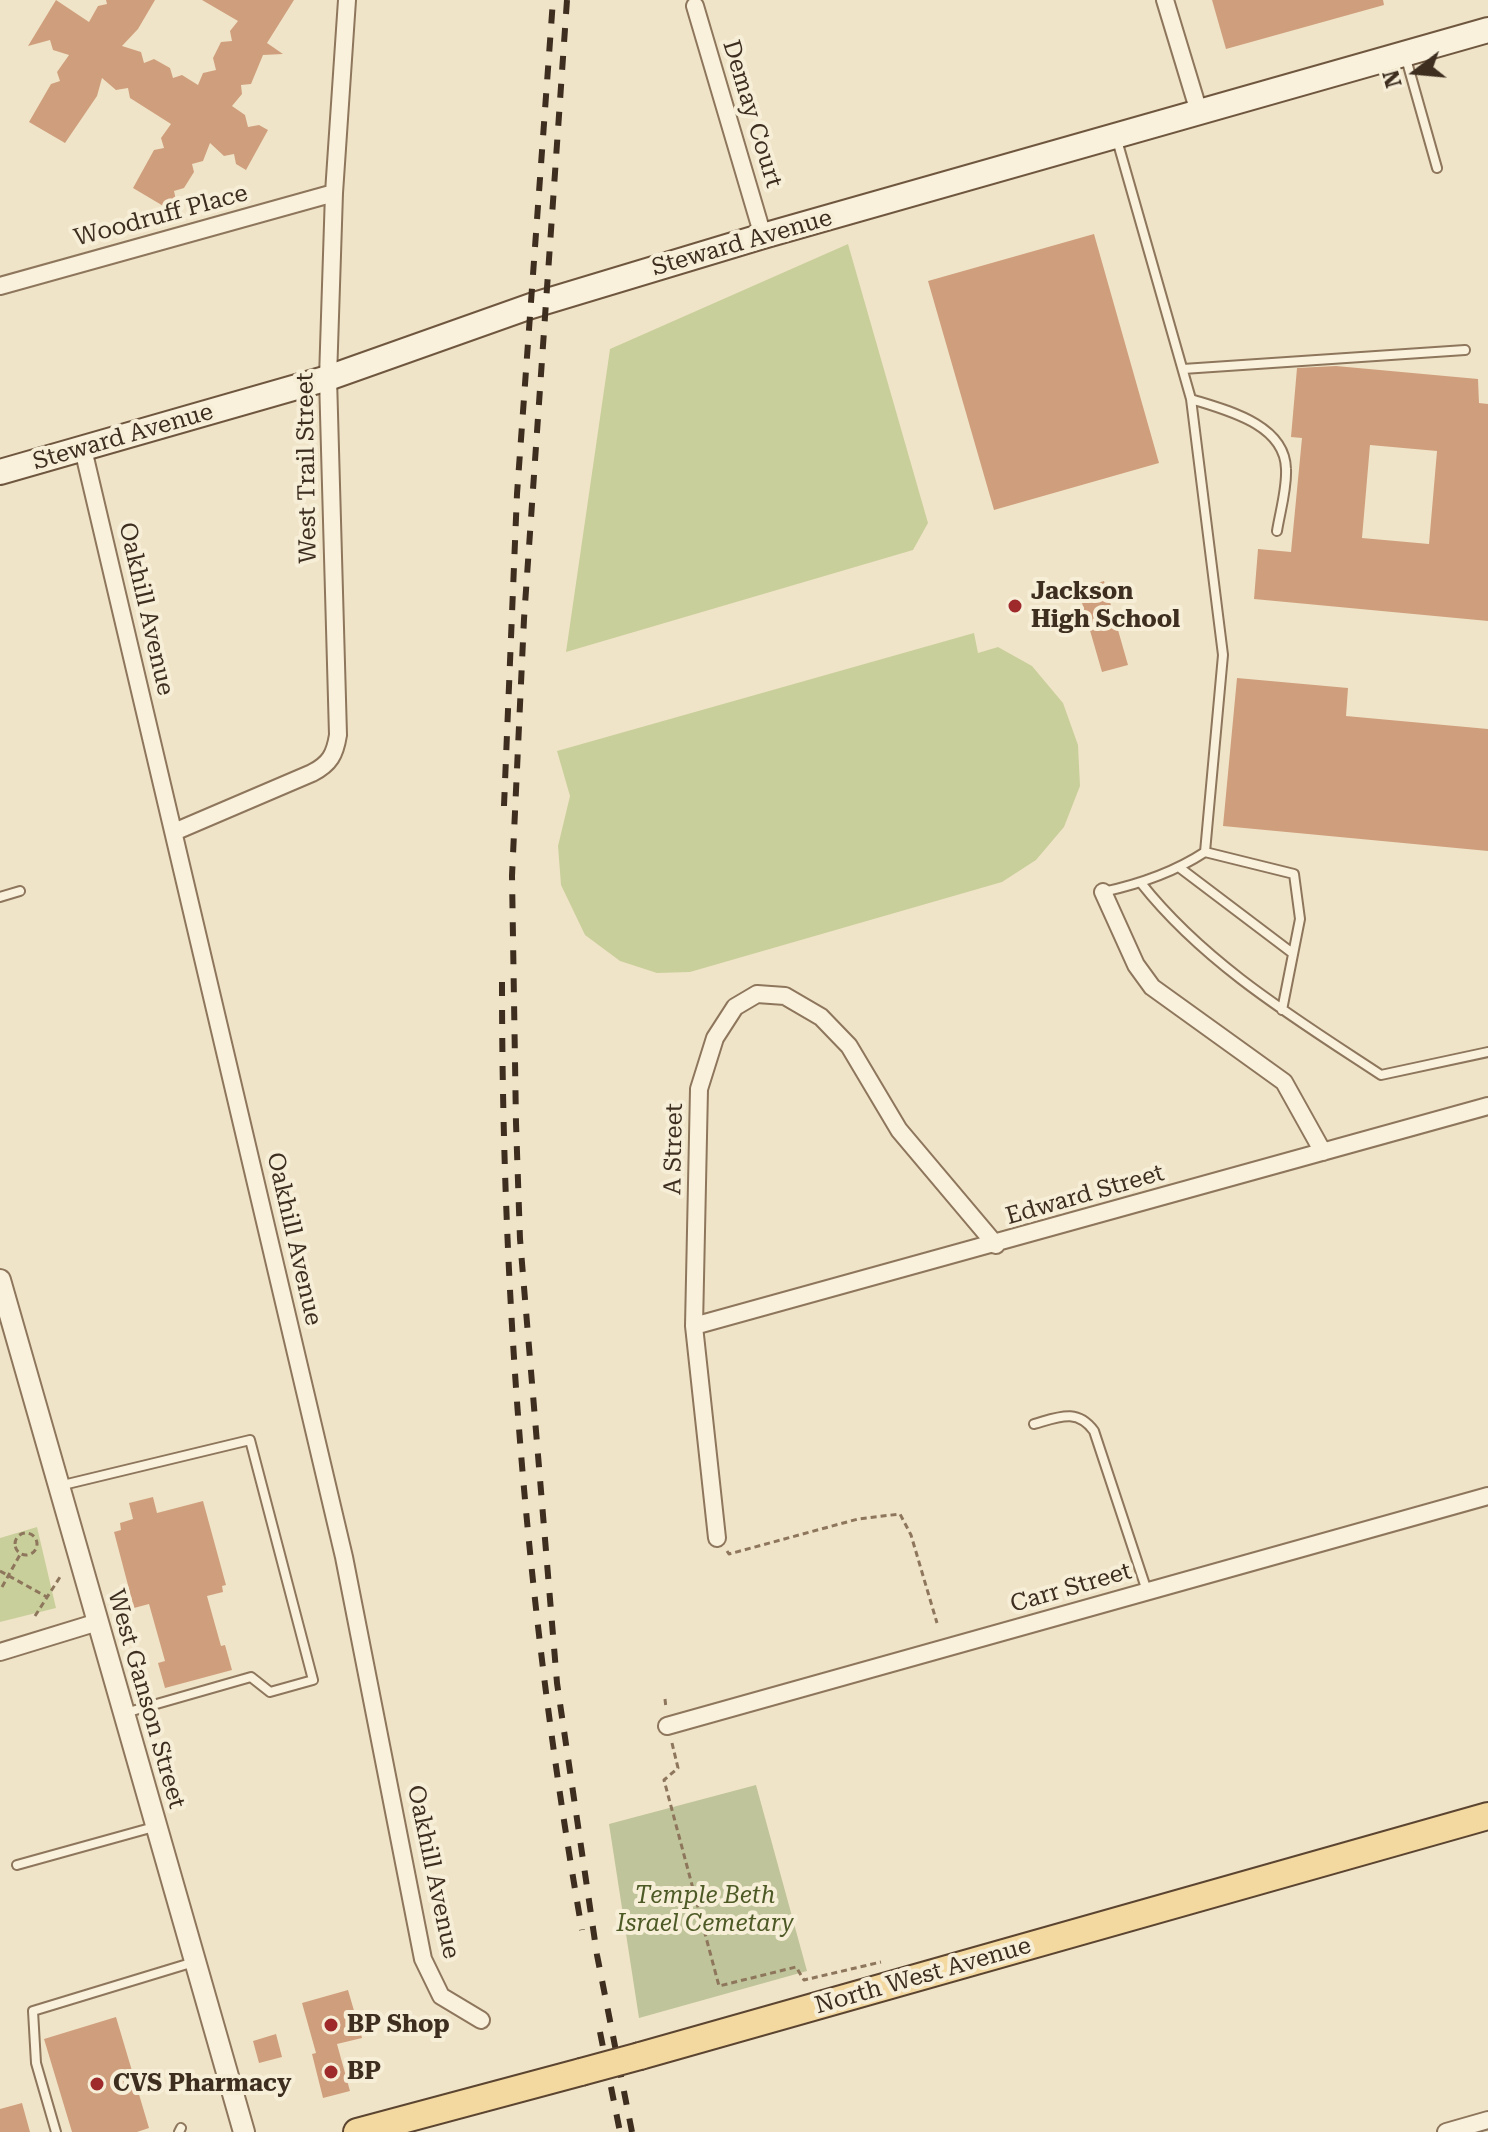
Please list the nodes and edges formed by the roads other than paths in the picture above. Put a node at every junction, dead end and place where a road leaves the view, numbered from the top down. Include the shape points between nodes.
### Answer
1 (347, 0) edge
2 (1165, 0) edge
3 (695, 6) dead end
4 (1488, 30) edge
5 (1405, 54) junction
6 (1199, 112) junction
7 (1116, 135) junction
8 (1437, 168) dead end
9 (334, 193) junction
10 (763, 236) junction
11 (0, 286) edge
12 (1465, 350) dead end
13 (1183, 369) junction
14 (328, 378) junction
15 (1191, 399) junction
16 (83, 449) junction
17 (2, 469) edge
18 (1277, 531) dead end
19 (174, 832) junction
20 (1205, 852) junction
21 (1180, 868) junction
22 (1141, 883) junction
23 (20, 891) dead end
24 (1103, 892) joint
25 (0, 897) edge
26 (1291, 952) junction
27 (1282, 1010) junction
28 (1488, 1052) edge
29 (1488, 1106) edge
30 (1323, 1152) junction
31 (996, 1245) junction
32 (0, 1280) edge
33 (694, 1326) junction
34 (1034, 1424) dead end
35 (58, 1487) junction
36 (1488, 1496) edge
37 (717, 1538) road end
38 (1147, 1591) junction
39 (98, 1622) junction
40 (0, 1652) edge
41 (125, 1713) junction
42 (667, 1726) road end
43 (1488, 1816) edge
44 (155, 1826) junction
45 (17, 1865) dead end
46 (194, 1962) junction
47 (481, 2020) dead end
48 (1488, 2120) edge
49 (56, 2132) edge
50 (244, 2132) edge
51 (357, 2132) edge
52 (1446, 2132) edge

1 - 9 street, West Trail Street
2 - 6 street
3 - 10 street, Demay Court
4 - 5 main road, Steward Avenue
5 - 6 main road, Steward Avenue
5 - 8 lane
6 - 7 main road, Steward Avenue
7 - 10 main road, Steward Avenue
7 - 13 lane
9 - 11 street, Woodruff Place
9 - 14 street, West Trail Street
10 - 14 main road, Steward Avenue via 531,306
12 - 13 lane
13 - 15 lane
14 - 16 main road, Steward Avenue
14 - 19 street, West Trail Street via 335,753 312,773
15 - 18 lane via 1266,430 1282,448 1286,469
15 - 20 lane via 1223,655
16 - 17 main road, Steward Avenue
16 - 19 street, Oakhill Avenue
19 - 47 street, Oakhill Avenue via 344,1557 423,1959 441,1996
20 - 21 lane
20 - 26 lane via 1294,874 1300,919
21 - 22 lane
21 - 26 lane
22 - 24 lane
22 - 27 lane via 1173,924
23 - 25 lane
24 - 30 street via 1136,965 1152,987 1284,1082
26 - 27 lane
27 - 28 lane via 1381,1075
29 - 30 street, Edward Street
30 - 31 street, Edward Street
31 - 33 street, Edward Street
31 - 33 street, A Street via 899,1130 849,1046 821,1017 785,996 757,994 725,1020 699,1089
32 - 35 street, West Ganson Street
33 - 37 street, A Street
34 - 38 lane via 1073,1414 1094,1431
35 - 39 street, West Ganson Street
35 - 41 lane via 250,1440 313,1680 270,1692 251,1677
36 - 38 street, Carr Street
38 - 42 street, Carr Street
39 - 40 street
39 - 41 street, West Ganson Street
41 - 44 street, West Ganson Street
43 - 51 main road, North West Avenue, bridge
44 - 45 lane
44 - 46 street, West Ganson Street
46 - 49 lane via 33,2011 36,2063
46 - 50 street, West Ganson Street
48 - 52 street

